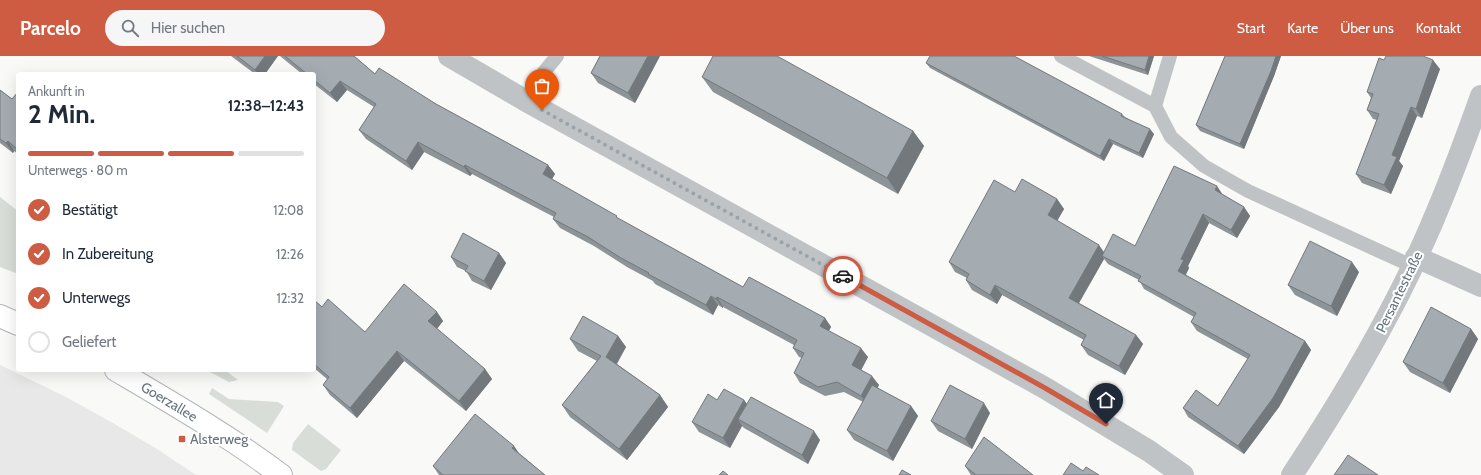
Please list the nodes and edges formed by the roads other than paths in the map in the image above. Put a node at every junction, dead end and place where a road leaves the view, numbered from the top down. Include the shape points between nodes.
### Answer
1 (449, 56) edge
2 (556, 56) edge
3 (1061, 56) edge
4 (1170, 56) edge
5 (1481, 96) edge
6 (528, 102) junction
7 (1155, 106) junction
8 (1414, 262) junction
9 (1481, 286) edge
10 (0, 316) edge
11 (16, 323) edge
12 (119, 372) edge
13 (281, 475) edge
14 (1183, 475) edge
15 (1292, 475) edge

1 - 6 street
2 - 6 lane
3 - 7 lane
4 - 7 lane
5 - 8 street, Persantestraße via 1452,176
6 - 14 street via 1051,392 1149,451
7 - 8 lane via 1171,137 1204,166 1248,191
8 - 9 street
8 - 15 street, Persantestraße via 1366,356
10 - 11 main road
12 - 13 main road, Goerzallee via 252,453

